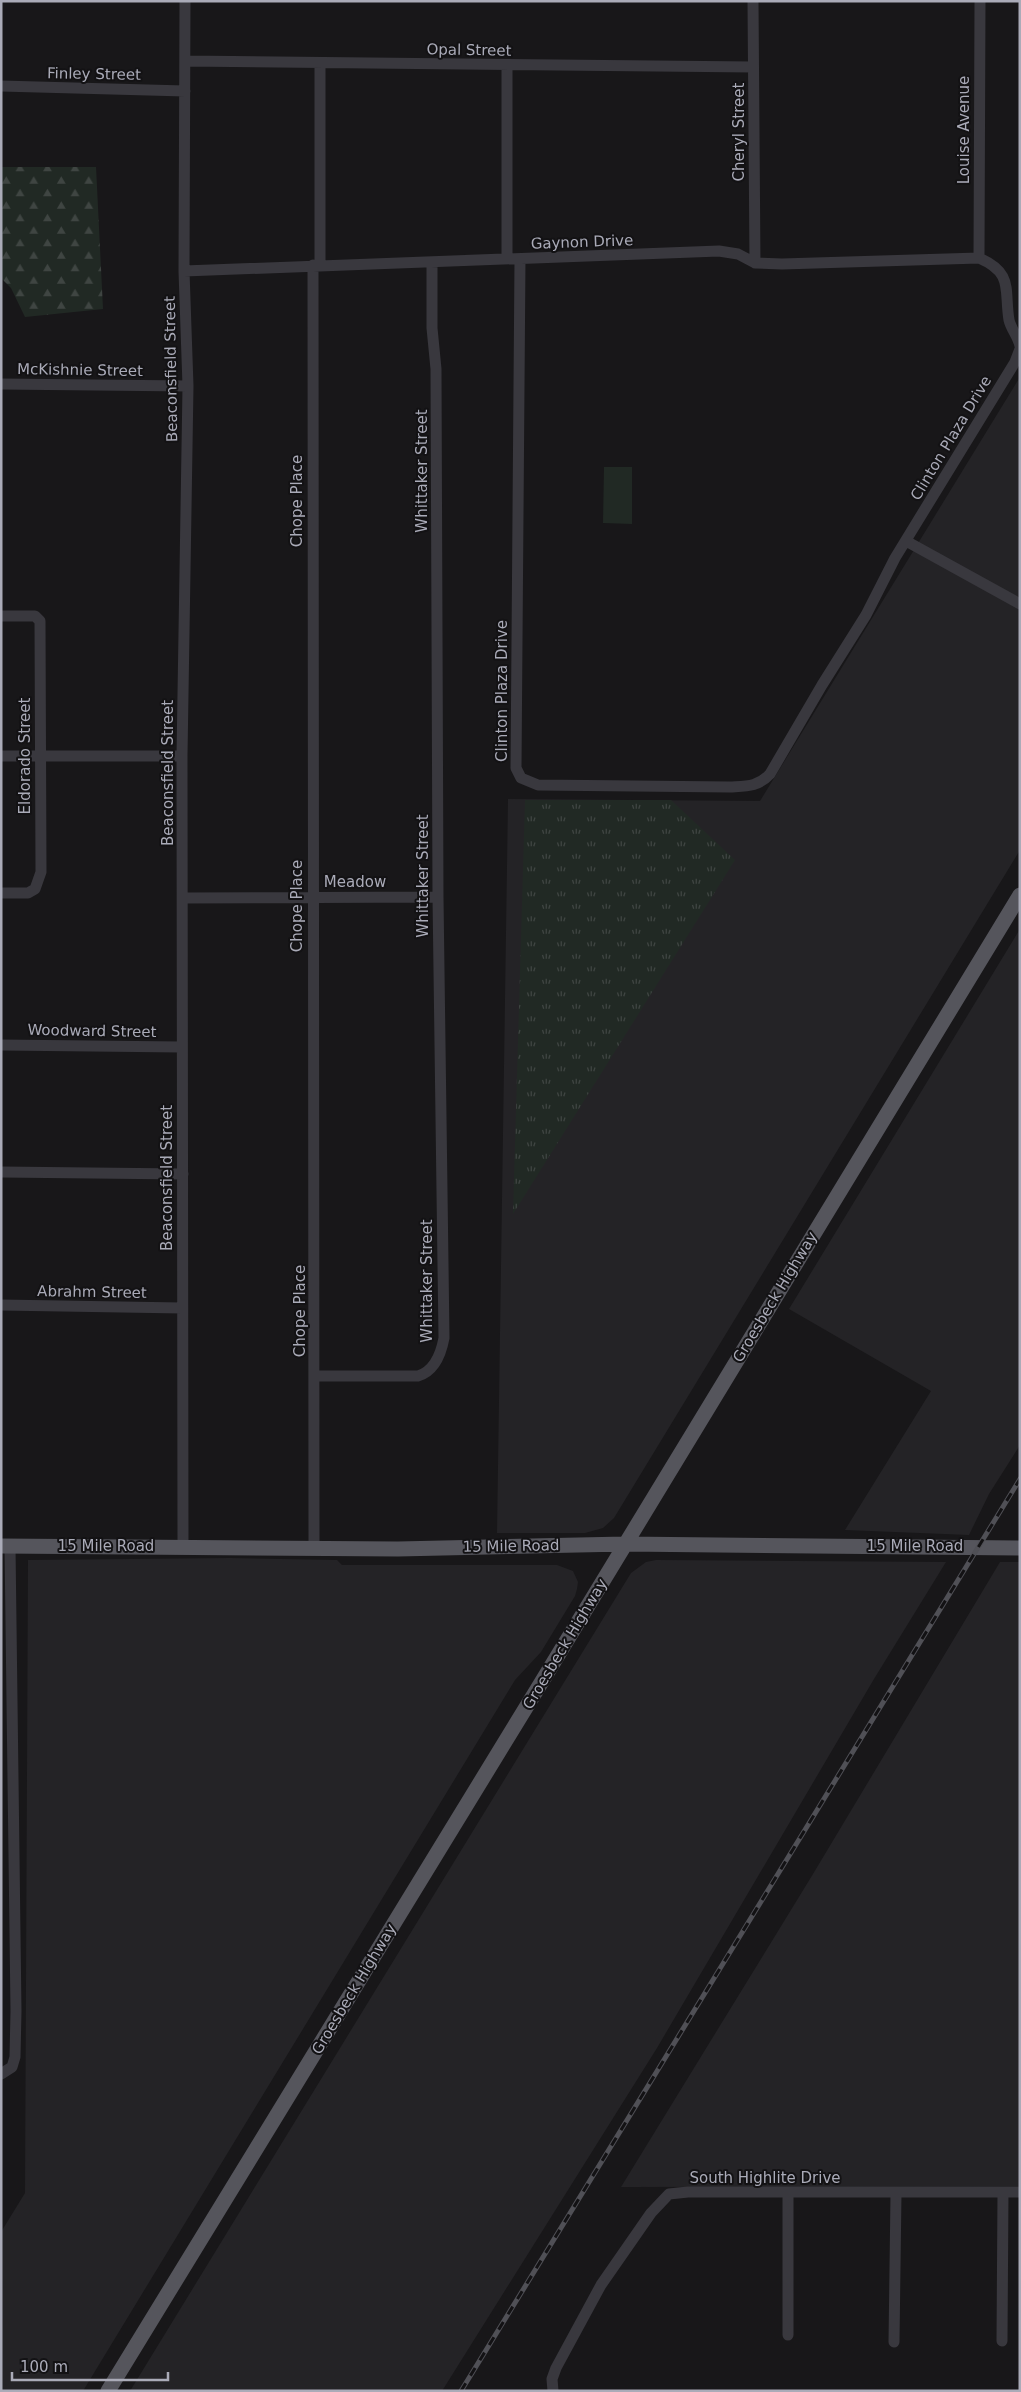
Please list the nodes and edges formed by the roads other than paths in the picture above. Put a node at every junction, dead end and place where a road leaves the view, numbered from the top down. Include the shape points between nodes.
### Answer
1 (184, 1) edge
2 (753, 1) edge
3 (980, 1) edge
4 (185, 61) junction
5 (320, 62) junction
6 (507, 66) junction
7 (753, 67) junction
8 (1, 86) edge
9 (185, 91) junction
10 (979, 258) junction
11 (507, 259) junction
12 (520, 259) junction
13 (432, 262) junction
14 (754, 263) junction
15 (316, 265) junction
16 (184, 271) junction
17 (1020, 347) edge
18 (1, 384) edge
19 (188, 386) junction
20 (906, 541) junction
21 (1020, 604) edge
22 (1, 616) edge
23 (1, 756) edge
24 (182, 756) junction
25 (40, 757) junction
26 (1, 893) edge
27 (1020, 895) edge
28 (312, 896) junction
29 (438, 897) junction
30 (183, 898) junction
31 (1, 1045) edge
32 (181, 1047) junction
33 (1, 1172) edge
34 (183, 1174) junction
35 (1, 1305) edge
36 (182, 1308) junction
37 (315, 1376) junction
38 (626, 1544) junction
39 (5, 1546) edge
40 (184, 1546) junction
41 (314, 1547) junction
42 (1020, 1548) edge
43 (1, 2074) edge
44 (1003, 2192) junction
45 (1020, 2192) edge
46 (788, 2193) junction
47 (896, 2194) junction
48 (788, 2336) dead end
49 (1002, 2341) dead end
50 (894, 2342) dead end
51 (552, 2385) edge
52 (108, 2391) edge

1 - 4 street, Beaconsfield Street
2 - 7 street, Cheryl Street
3 - 10 street, Louise Avenue
4 - 5 street, Opal Street
4 - 9 street, Beaconsfield Street
5 - 6 street, Opal Street
5 - 15 street, Chope Place
6 - 7 street, Opal Street
6 - 11 street
7 - 14 street, Cheryl Street
8 - 9 street, Finley Street
9 - 16 street, Beaconsfield Street
10 - 14 street, Gaynon Drive
10 - 17 street, Clinton Plaza Drive via 991,263 1004,277 1008,287 1010,322
11 - 12 street, Gaynon Drive
11 - 13 street, Gaynon Drive
12 - 14 street, Gaynon Drive via 719,251 738,254
12 - 20 street, Clinton Plaza Drive via 516,768 521,778 538,785 730,787 751,786 764,781 866,615
13 - 15 street, Gaynon Drive
13 - 29 street, Whittaker Street via 436,369
15 - 16 street, Gaynon Drive
15 - 28 street, Chope Place
16 - 19 street, Beaconsfield Street
17 - 20 street, Clinton Plaza Drive via 1015,362
18 - 19 street, McKishnie Street
19 - 24 street, Beaconsfield Street
20 - 21 street
22 - 25 street, Eldorado Street via 36,616 40,621
23 - 25 street
24 - 25 street
24 - 30 street, Beaconsfield Street
25 - 26 street, Eldorado Street via 41,872 35,889 28,893
27 - 38 main road, Groesbeck Highway
28 - 29 street, Meadow
28 - 30 street, Meadow
28 - 37 street, Chope Place
29 - 37 street, Whittaker Street via 440,1356 430,1370 418,1376
30 - 32 street, Beaconsfield Street
31 - 32 street, Woodward Street
32 - 34 street, Beaconsfield Street
33 - 34 street
34 - 36 street, Beaconsfield Street
35 - 36 street, Abrahm Street
36 - 40 street, Beaconsfield Street
37 - 41 street, Chope Place
38 - 41 main road, 15 Mile Road via 398,1549
38 - 42 main road, 15 Mile Road
38 - 52 main road, Groesbeck Highway
39 - 40 main road, 15 Mile Road
39 - 43 street via 16,2011 15,2057 12,2066
40 - 41 main road, 15 Mile Road
44 - 45 street, South Highlite Drive
44 - 47 street, South Highlite Drive
44 - 49 street
46 - 47 street, South Highlite Drive
46 - 48 street
46 - 51 street, South Highlite Drive via 669,2194 651,2213 601,2285
47 - 50 street

